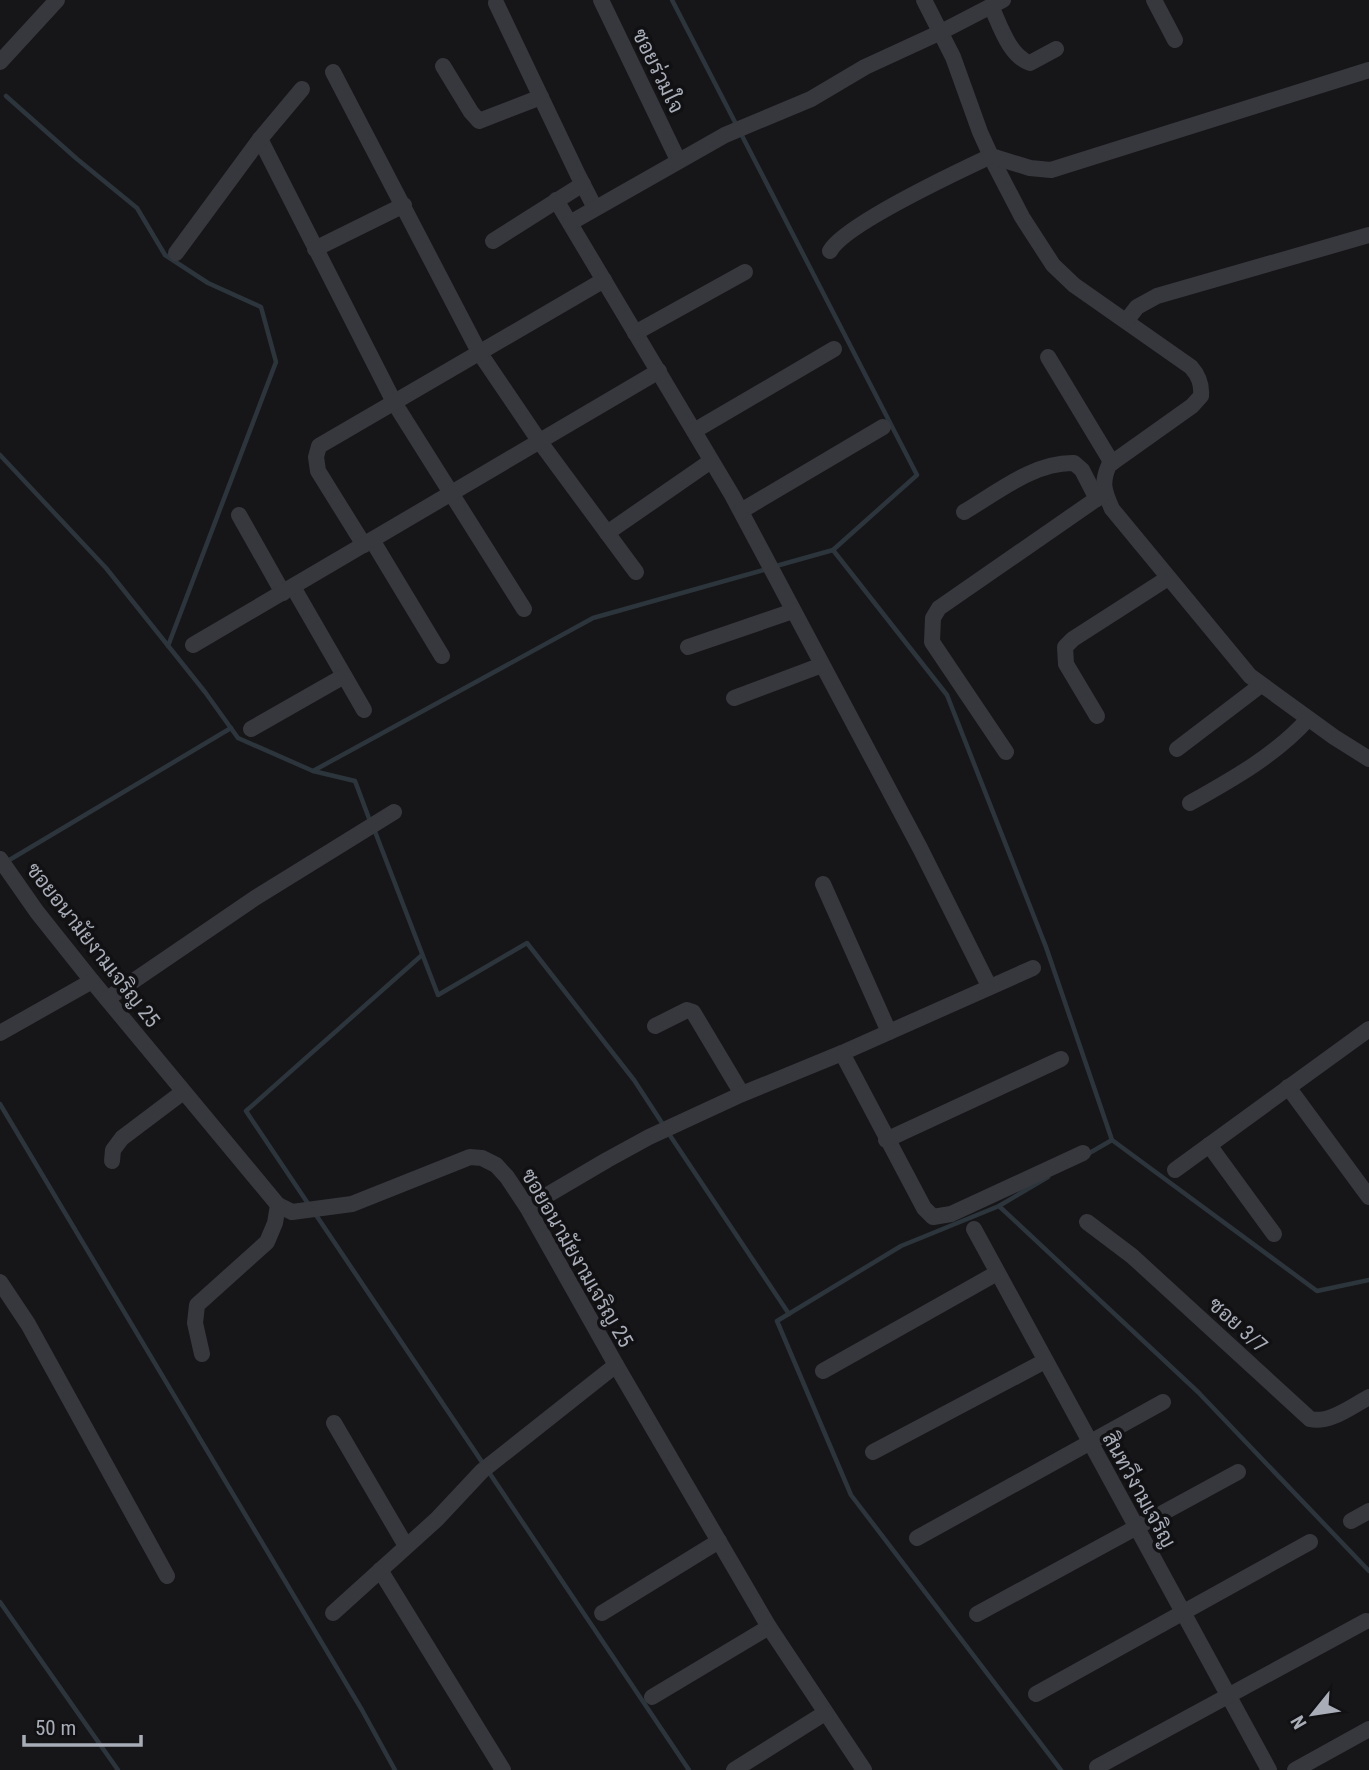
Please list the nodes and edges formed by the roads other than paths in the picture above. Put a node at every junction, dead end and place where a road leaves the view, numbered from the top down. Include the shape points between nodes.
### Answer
1 (57, 0) edge
2 (601, 0) edge
3 (924, 0) edge
4 (1154, 0) edge
5 (496, 3) dead end
6 (997, 3) edge
7 (941, 32) junction
8 (1175, 40) dead end
9 (1056, 49) dead end
10 (0, 62) edge
11 (443, 66) dead end
12 (1369, 70) edge
13 (333, 72) dead end
14 (302, 89) dead end
15 (541, 97) junction
16 (260, 139) junction
17 (991, 156) junction
18 (678, 160) junction
19 (583, 184) junction
20 (556, 200) junction
21 (404, 205) junction
22 (596, 208) junction
23 (570, 223) junction
24 (1369, 235) edge
25 (493, 241) dead end
26 (315, 249) junction
27 (830, 251) dead end
28 (176, 253) dead end
29 (745, 272) dead end
30 (604, 280) junction
31 (1127, 320) junction
32 (635, 333) junction
33 (834, 349) dead end
34 (479, 352) junction
35 (1048, 357) dead end
36 (659, 371) junction
37 (395, 404) junction
38 (883, 427) dead end
39 (694, 431) junction
40 (540, 442) junction
41 (712, 461) junction
42 (1112, 463) junction
43 (452, 494) junction
44 (1101, 496) junction
45 (741, 512) junction
46 (964, 512) dead end
47 (239, 515) dead end
48 (607, 533) junction
49 (368, 543) junction
50 (636, 572) dead end
51 (1168, 578) junction
52 (288, 590) junction
53 (524, 609) dead end
54 (793, 611) junction
55 (193, 645) dead end
56 (688, 647) dead end
57 (442, 656) dead end
58 (822, 665) junction
59 (344, 676) junction
60 (1261, 685) junction
61 (734, 698) dead end
62 (364, 710) dead end
63 (1097, 716) dead end
64 (1308, 719) junction
65 (251, 729) dead end
66 (1177, 749) dead end
67 (1006, 752) dead end
68 (1369, 759) edge
69 (1190, 803) dead end
70 (394, 812) dead end
71 (0, 859) edge
72 (822, 884) dead end
73 (1033, 968) dead end
74 (92, 981) junction
75 (989, 986) junction
76 (107, 999) junction
77 (655, 1026) dead end
78 (1369, 1029) edge
79 (889, 1032) junction
80 (0, 1033) edge
81 (842, 1053) junction
82 (1061, 1059) dead end
83 (1288, 1087) junction
84 (183, 1092) junction
85 (742, 1094) junction
86 (886, 1140) junction
87 (1209, 1145) junction
88 (1083, 1153) dead end
89 (112, 1161) dead end
90 (1175, 1170) dead end
91 (1369, 1197) edge
92 (278, 1205) junction
93 (527, 1208) junction
94 (1087, 1222) dead end
95 (974, 1229) dead end
96 (1274, 1234) dead end
97 (997, 1273) junction
98 (0, 1282) edge
99 (202, 1354) dead end
100 (1045, 1361) junction
101 (616, 1364) junction
102 (823, 1371) dead end
103 (1369, 1397) edge
104 (1163, 1402) dead end
105 (334, 1423) dead end
106 (1089, 1444) junction
107 (873, 1452) dead end
108 (1238, 1472) dead end
109 (1369, 1511) edge
110 (1351, 1521) dead end
111 (1135, 1528) junction
112 (917, 1538) dead end
113 (719, 1541) junction
114 (1310, 1542) dead end
115 (406, 1546) junction
116 (380, 1570) junction
117 (167, 1576) dead end
118 (333, 1613) dead end
119 (602, 1613) dead end
120 (977, 1614) dead end
121 (1184, 1614) junction
122 (1366, 1621) dead end
123 (769, 1627) junction
124 (1036, 1694) dead end
125 (1228, 1696) junction
126 (652, 1697) dead end
127 (825, 1713) junction
128 (1369, 1729) edge
129 (1097, 1767) dead end
130 (503, 1770) edge
131 (734, 1770) edge
132 (864, 1770) edge
133 (1269, 1770) edge
134 (1295, 1770) edge

1 - 10 street
2 - 18 street, ซอยร่วมใจ
3 - 7 street
4 - 8 street
5 - 15 street
6 - 7 street
6 - 9 street via 1015,53 1024,61 1030,63
7 - 17 street
7 - 18 street
11 - 15 street via 479,121
12 - 17 street via 1051,170
13 - 21 street
14 - 16 street
15 - 19 street
16 - 26 street
16 - 28 street
17 - 27 street via 920,191 839,239
17 - 31 street via 1053,265 1074,285
18 - 22 street
19 - 20 street
19 - 22 street
20 - 23 street
20 - 25 street
21 - 26 street
21 - 34 street
22 - 23 street
23 - 30 street
24 - 31 street via 1157,296 1137,307
26 - 37 street
29 - 32 street
30 - 32 street
30 - 34 street
31 - 42 street via 1191,366 1202,387 1192,406
32 - 36 street
33 - 39 street
34 - 37 street
34 - 40 street
35 - 42 street
36 - 39 street
36 - 40 street
37 - 43 street
37 - 49 street via 317,451 318,471
38 - 45 street
39 - 41 street
40 - 43 street
40 - 48 street
41 - 45 street
41 - 48 street
42 - 44 street via 1103,478
43 - 49 street
43 - 53 street
44 - 46 street via 1074,463 1061,463 1035,470
44 - 51 street
44 - 67 street via 939,608 933,618 932,642
45 - 54 street
47 - 52 street
48 - 50 street
49 - 52 street
49 - 57 street
51 - 60 street
51 - 63 street via 1065,647 1066,664
52 - 55 street
52 - 59 street
54 - 56 street
54 - 58 street
58 - 61 street
58 - 75 street
59 - 62 street
59 - 65 street
60 - 64 street
60 - 66 street
64 - 68 street
64 - 69 street via 1250,767
70 - 76 street via 255,898
71 - 74 street, ซอยอนามัยงามเจริญ 25
72 - 79 street
73 - 75 street
74 - 76 street, ซอยอนามัยงามเจริญ 25
74 - 80 street
75 - 79 street
76 - 84 street, ซอยอนามัยงามเจริญ 25
77 - 85 street via 687,1010 693,1012
78 - 83 street
79 - 81 street
81 - 85 street
81 - 86 street
82 - 86 street
83 - 87 street
83 - 91 street
84 - 89 street via 121,1139
84 - 92 street, ซอยอนามัยงามเจริญ 25
85 - 93 street via 649,1137
86 - 88 street via 924,1209 933,1217
87 - 90 street
87 - 96 street
92 - 93 street, ซอยอนามัยงามเจริญ 25 via 304,1212 352,1204 470,1157 496,1166
92 - 99 street via 267,1242 197,1305 195,1323
93 - 101 street, ซอยอนามัยงามเจริญ 25
94 - 103 street, ซอย 3/7 via 1132,1256 1310,1419 1326,1419
95 - 97 street, สินทวีงามเจริญ
97 - 100 street, สินทวีงามเจริญ
97 - 102 street
98 - 117 street
100 - 106 street, สินทวีงามเจริญ
100 - 107 street
101 - 113 street, ซอยอนามัยงามเจริญ 25
101 - 115 street via 482,1471
104 - 106 street
105 - 115 street
106 - 111 street, สินทวีงามเจริญ
106 - 112 street
108 - 111 street
109 - 110 street
111 - 120 street
111 - 121 street, สินทวีงามเจริญ
113 - 119 street
113 - 123 street, ซอยอนามัยงามเจริญ 25
114 - 121 street
115 - 116 street
116 - 118 street
116 - 130 street
121 - 124 street
121 - 125 street, สินทวีงามเจริญ
122 - 125 street
123 - 126 street
123 - 127 street, ซอยอนามัยงามเจริญ 25
125 - 129 street
125 - 133 street, สินทวีงามเจริญ
127 - 131 street
127 - 132 street, ซอยอนามัยงามเจริญ 25
128 - 134 street

